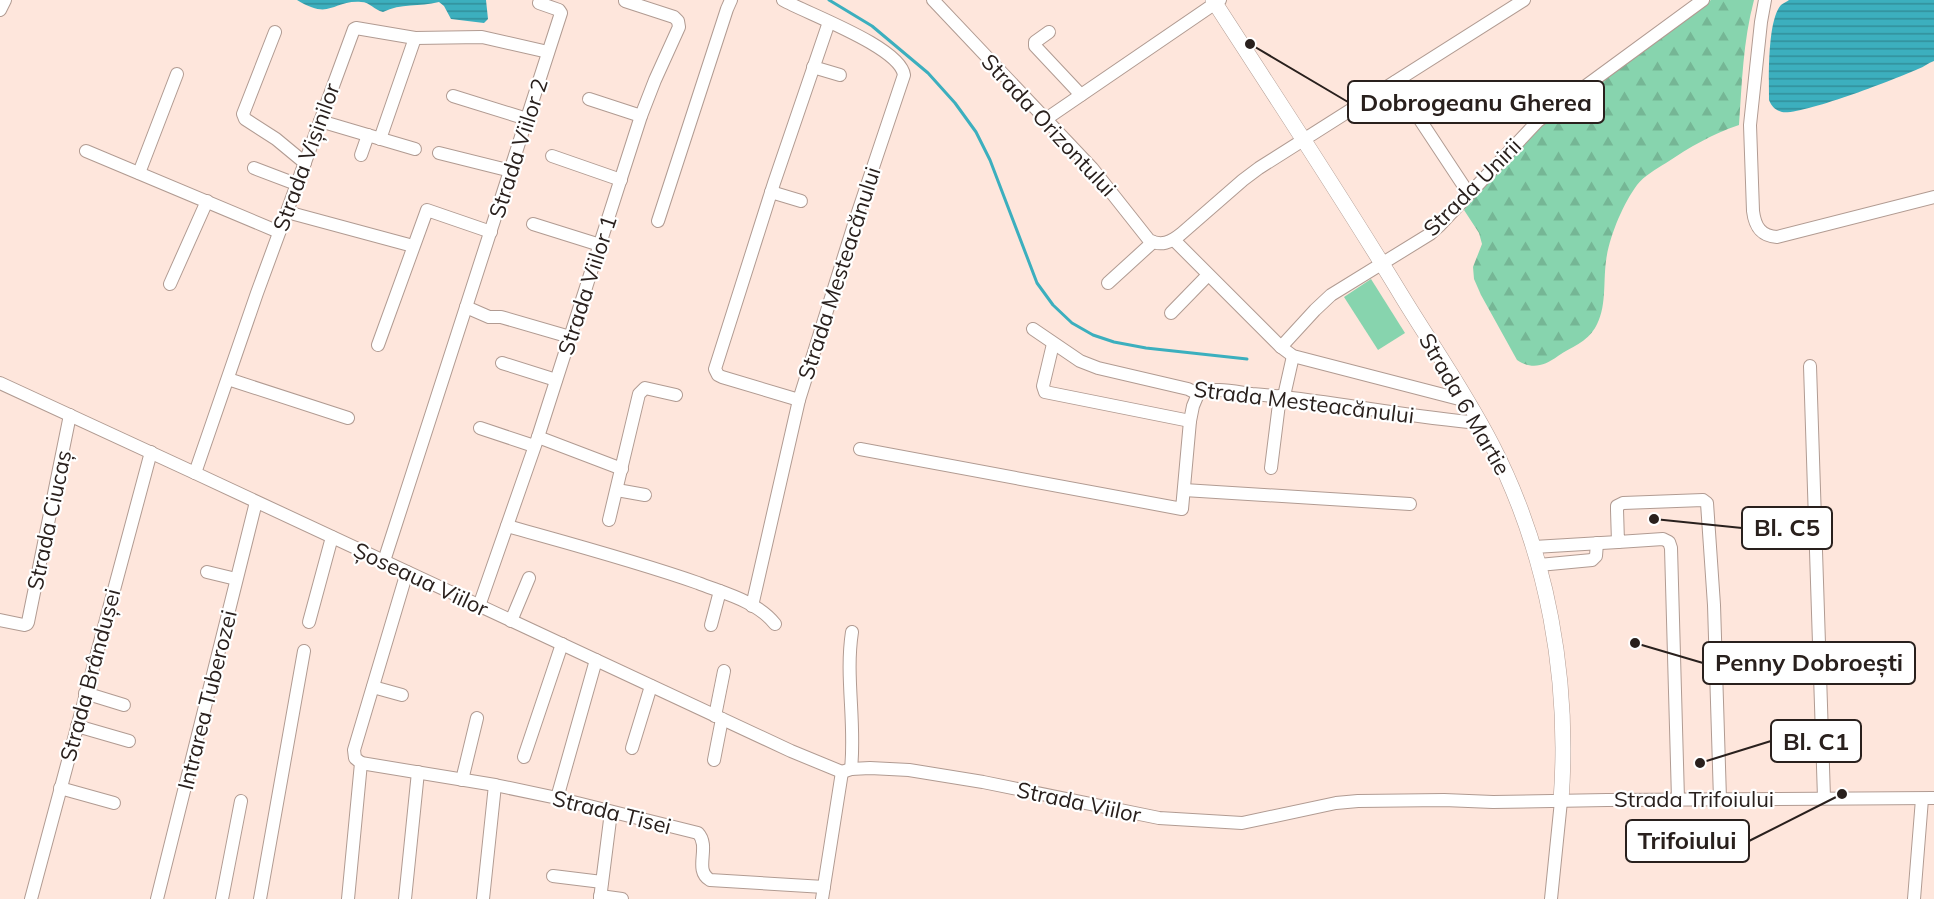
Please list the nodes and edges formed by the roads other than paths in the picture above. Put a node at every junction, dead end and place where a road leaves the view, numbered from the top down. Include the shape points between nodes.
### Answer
1 (5, 0) edge
2 (731, 0) edge
3 (783, 0) edge
4 (933, 0) edge
5 (1524, 0) edge
6 (1703, 0) edge
7 (1765, 0) edge
8 (625, 1) edge
9 (1216, 1) edge
10 (539, 3) dead end
11 (0, 10) edge
12 (829, 22) junction
13 (275, 32) dead end
14 (1049, 32) dead end
15 (415, 38) junction
16 (548, 52) junction
17 (813, 67) junction
18 (177, 74) dead end
19 (840, 75) dead end
20 (1395, 82) junction
21 (1081, 94) junction
22 (453, 96) dead end
23 (589, 99) dead end
24 (641, 116) junction
25 (1046, 118) junction
26 (527, 119) junction
27 (320, 121) junction
28 (374, 137) junction
29 (1304, 139) junction
30 (415, 149) dead end
31 (86, 151) dead end
32 (439, 153) dead end
33 (362, 155) dead end
34 (552, 156) dead end
35 (305, 163) junction
36 (254, 168) dead end
37 (511, 171) junction
38 (139, 173) junction
39 (621, 180) junction
40 (296, 184) junction
41 (771, 192) junction
42 (1469, 194) junction
43 (1934, 197) edge
44 (207, 201) junction
45 (801, 201) dead end
46 (287, 212) junction
47 (658, 221) dead end
48 (533, 224) dead end
49 (279, 232) junction
50 (491, 232) junction
51 (1153, 242) junction
52 (1170, 242) junction
53 (600, 245) junction
54 (413, 246) junction
55 (1382, 263) junction
56 (1208, 275) junction
57 (1108, 283) dead end
58 (170, 284) dead end
59 (466, 307) junction
60 (1171, 313) dead end
61 (1033, 329) dead end
62 (570, 337) junction
63 (1053, 344) junction
64 (378, 345) dead end
65 (1281, 347) junction
66 (1293, 356) junction
67 (502, 363) dead end
68 (1810, 366) dead end
69 (228, 379) junction
70 (556, 380) junction
71 (0, 383) edge
72 (1198, 394) junction
73 (676, 395) dead end
74 (1282, 396) junction
75 (799, 400) junction
76 (1467, 401) junction
77 (70, 416) junction
78 (348, 418) dead end
79 (1190, 421) junction
80 (1480, 423) junction
81 (480, 428) dead end
82 (536, 442) junction
83 (860, 449) dead end
84 (151, 452) junction
85 (1271, 468) dead end
86 (622, 469) junction
87 (195, 473) junction
88 (617, 490) junction
89 (1184, 490) junction
90 (645, 495) dead end
91 (256, 502) junction
92 (1410, 504) dead end
93 (609, 520) dead end
94 (507, 526) junction
95 (332, 537) junction
96 (1618, 542) junction
97 (1597, 543) junction
98 (1533, 547) junction
99 (384, 561) junction
100 (1539, 565) junction
101 (207, 572) dead end
102 (406, 572) junction
103 (529, 578) dead end
104 (237, 579) junction
105 (720, 591) junction
106 (479, 606) junction
107 (752, 606) junction
108 (0, 620) edge
109 (511, 621) junction
110 (309, 622) dead end
111 (775, 624) dead end
112 (711, 625) dead end
113 (852, 632) dead end
114 (562, 644) junction
115 (304, 651) dead end
116 (596, 660) junction
117 (724, 672) dead end
118 (651, 686) junction
119 (373, 687) junction
120 (85, 693) junction
121 (402, 696) dead end
122 (124, 705) dead end
123 (719, 717) junction
124 (477, 718) dead end
125 (77, 726) junction
126 (129, 741) dead end
127 (632, 748) dead end
128 (524, 757) dead end
129 (714, 760) dead end
130 (361, 763) junction
131 (847, 770) junction
132 (418, 772) junction
133 (462, 780) junction
134 (495, 785) junction
135 (60, 788) junction
136 (557, 798) junction
137 (1824, 798) junction
138 (1678, 799) junction
139 (1720, 799) junction
140 (1928, 799) edge
141 (241, 801) dead end
142 (1561, 801) junction
143 (114, 803) dead end
144 (611, 812) junction
145 (552, 876) dead end
146 (602, 882) junction
147 (823, 893) edge
148 (600, 898) edge
149 (31, 899) edge
150 (157, 899) edge
151 (222, 899) edge
152 (260, 899) edge
153 (348, 899) edge
154 (405, 899) edge
155 (483, 899) edge
156 (622, 899) edge
157 (1551, 899) edge
158 (1914, 899) edge

1 - 11 street
2 - 47 street
3 - 12 street, Strada Mesteacănului
4 - 25 street, Strada Orizontului
5 - 20 street
6 - 42 street, Strada Unirii via 1538,121
7 - 43 street via 1750,124 1753,211 1760,231 1778,237
8 - 24 street, Strada Viilor 1 via 670,15 679,25
9 - 21 street
9 - 29 street, Strada 6 Martie
10 - 16 street, Strada Viilor 2 via 561,13
12 - 17 street, Strada Mesteacănului
12 - 75 street, Strada Mesteacănului via 881,49 899,64 904,75
13 - 35 street via 243,114
14 - 21 street via 1035,46
15 - 16 street, Strada Vișinilor via 482,37
15 - 27 street, Strada Vișinilor via 354,29
15 - 28 street
16 - 26 street, Strada Viilor 2
17 - 19 street
17 - 41 street, Strada Mesteacănului
18 - 38 street
20 - 29 street
20 - 42 street
21 - 25 street
22 - 26 street
23 - 24 street
24 - 39 street, Strada Viilor 1
25 - 51 street, Strada Orizontului
26 - 37 street, Strada Viilor 2
27 - 28 street
27 - 35 street, Strada Vișinilor
28 - 30 street
28 - 33 street
29 - 52 street via 1243,180
29 - 55 street, Strada 6 Martie
31 - 38 street
32 - 37 street
34 - 39 street, Strada Viilor 2
35 - 40 street, Strada Vișinilor
36 - 40 street
37 - 50 street, Strada Viilor 2
38 - 44 street
39 - 53 street, Strada Viilor 1
40 - 46 street, Strada Vișinilor
41 - 45 street
41 - 75 street, Strada Mesteacănului via 715,372
42 - 55 street, Strada Unirii via 1430,234
44 - 49 street
44 - 58 street
46 - 49 street, Strada Vișinilor
46 - 54 street
48 - 53 street, Strada Viilor 2
49 - 69 street, Strada Vișinilor
50 - 54 street via 427,210
50 - 59 street, Strada Viilor 2
51 - 52 street
51 - 57 street
52 - 56 street
53 - 62 street, Strada Viilor 1
54 - 64 street
55 - 65 street, Strada Unirii via 1331,295
55 - 76 street, Strada 6 Martie
56 - 60 street
56 - 65 street
59 - 62 street
59 - 99 street, Strada Viilor 2
61 - 63 street, Strada Mesteacănului
62 - 70 street, Strada Viilor 1
63 - 72 street, Strada Mesteacănului via 1098,368
63 - 79 street via 1045,392
65 - 66 street
66 - 74 street
66 - 76 street
67 - 70 street
68 - 137 street
69 - 78 street
69 - 87 street, Strada Vișinilor
70 - 82 street, Strada Viilor 1
71 - 77 street, Șoseaua Viilor
72 - 74 street, Strada Mesteacănului via 1218,391
72 - 79 street
73 - 86 street via 650,388 642,390
74 - 80 street, Strada Mesteacănului
74 - 85 street
75 - 107 street
76 - 80 street, Strada 6 Martie
77 - 84 street, Șoseaua Viilor
77 - 108 street, Strada Ciucaș via 27,624
79 - 89 street
80 - 98 street, Strada 6 Martie via 1519,504
81 - 82 street
82 - 86 street
82 - 94 street, Strada Viilor 1
83 - 89 street via 1182,508
84 - 87 street, Șoseaua Viilor
84 - 120 street, Strada Brândușei
86 - 88 street
87 - 91 street, Șoseaua Viilor
88 - 90 street
88 - 93 street
89 - 92 street
91 - 95 street, Șoseaua Viilor
91 - 104 street, Intrarea Tuberozei
94 - 105 street via 653,567
94 - 106 street, Strada Viilor 1
95 - 99 street, Șoseaua Viilor
95 - 110 street
96 - 97 street
96 - 138 street via 1663,539 1670,544
96 - 139 street via 1619,504 1707,502
97 - 98 street
97 - 100 street via 1592,560
98 - 100 street, Strada 6 Martie
99 - 102 street, Șoseaua Viilor
100 - 142 street, Strada 6 Martie via 1553,627 1561,697
101 - 104 street
102 - 106 street, Șoseaua Viilor
102 - 119 street
103 - 109 street
104 - 150 street, Intrarea Tuberozei
105 - 107 street
105 - 112 street
106 - 109 street, Șoseaua Viilor
107 - 111 street
109 - 114 street, Șoseaua Viilor
113 - 131 street via 853,732
114 - 116 street, Șoseaua Viilor
114 - 128 street
115 - 152 street
116 - 118 street, Șoseaua Viilor
116 - 136 street
117 - 123 street
118 - 123 street, Șoseaua Viilor
118 - 127 street
119 - 121 street
119 - 130 street via 354,750
120 - 122 street
120 - 125 street, Strada Brândușei
123 - 129 street
123 - 131 street, Șoseaua Viilor via 791,751
124 - 133 street
125 - 126 street
125 - 135 street, Strada Brândușei
130 - 132 street, Strada Tisei
130 - 153 street
131 - 142 street, Strada Viilor via 890,768 983,782 1159,818 1242,823 1358,801
131 - 147 street
132 - 133 street, Strada Tisei
132 - 154 street
133 - 134 street, Strada Tisei
134 - 136 street, Strada Tisei
134 - 155 street
135 - 143 street
135 - 149 street, Strada Brândușei
136 - 144 street, Strada Tisei
137 - 139 street, Strada Trifoiului
137 - 140 street, Strada Trifoiului
138 - 139 street, Strada Trifoiului
138 - 142 street, Strada Trifoiului
140 - 158 street
141 - 151 street
142 - 157 street
144 - 146 street
144 - 147 street, Strada Tisei via 698,833 704,841 702,872 710,880
145 - 146 street
146 - 148 street
148 - 156 street

